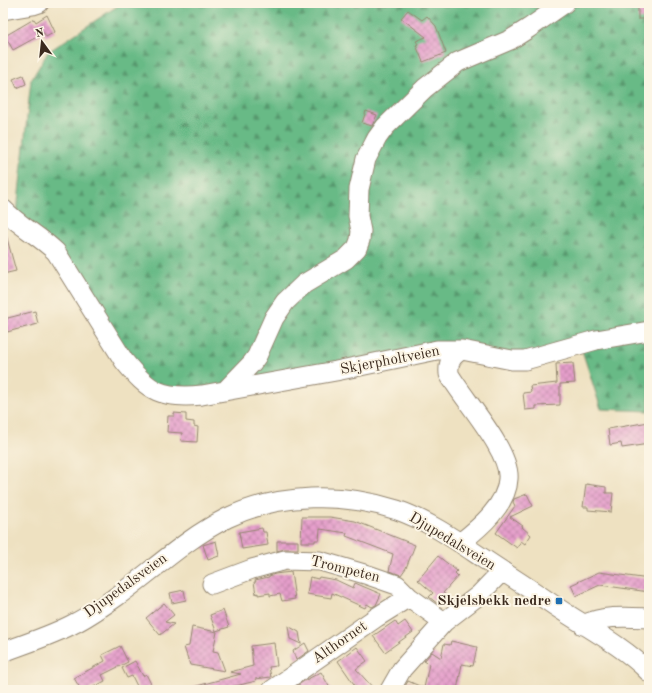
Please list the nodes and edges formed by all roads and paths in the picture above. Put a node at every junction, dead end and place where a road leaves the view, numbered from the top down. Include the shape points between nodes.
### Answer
1 (39, 3) edge
2 (565, 3) edge
3 (3, 10) edge
4 (3, 209) edge
5 (649, 331) edge
6 (462, 350) junction
7 (419, 354) junction
8 (449, 374) junction
9 (224, 391) junction
10 (460, 543) junction
11 (502, 571) junction
12 (212, 584) dead end
13 (409, 597) junction
14 (649, 618) edge
15 (444, 622) junction
16 (583, 625) junction
17 (3, 652) edge
18 (649, 672) edge
19 (272, 690) edge
20 (390, 690) edge

1 - 3 street
2 - 9 street via 510,40 458,62 425,88 385,127 372,147 363,169 358,198 360,240 357,248 346,259 304,284 285,302 274,318 257,356
4 - 9 street, Skjerpholtveien via 56,252 124,361 141,381 158,392 179,396
5 - 6 street, Skjerpholtveien via 591,341 525,360 512,360
6 - 7 street, Skjerpholtveien via 437,350
6 - 8 street via 451,360
7 - 8 street
7 - 9 street, Skjerpholtveien
8 - 10 street via 495,443 509,478 497,506 476,530
10 - 11 street, Djupedalsveien
10 - 17 street, Djupedalsveien via 413,517 378,505 316,498 273,503 246,510 197,535 116,597 75,623
11 - 15 street via 479,595
11 - 16 street, Djupedalsveien
12 - 13 street, Trompeten via 285,560 320,561 390,582
13 - 15 street, Trompeten
13 - 19 street, Althornet via 377,616
14 - 16 street via 606,618
15 - 20 street via 402,669
16 - 18 street, Djupedalsveien

